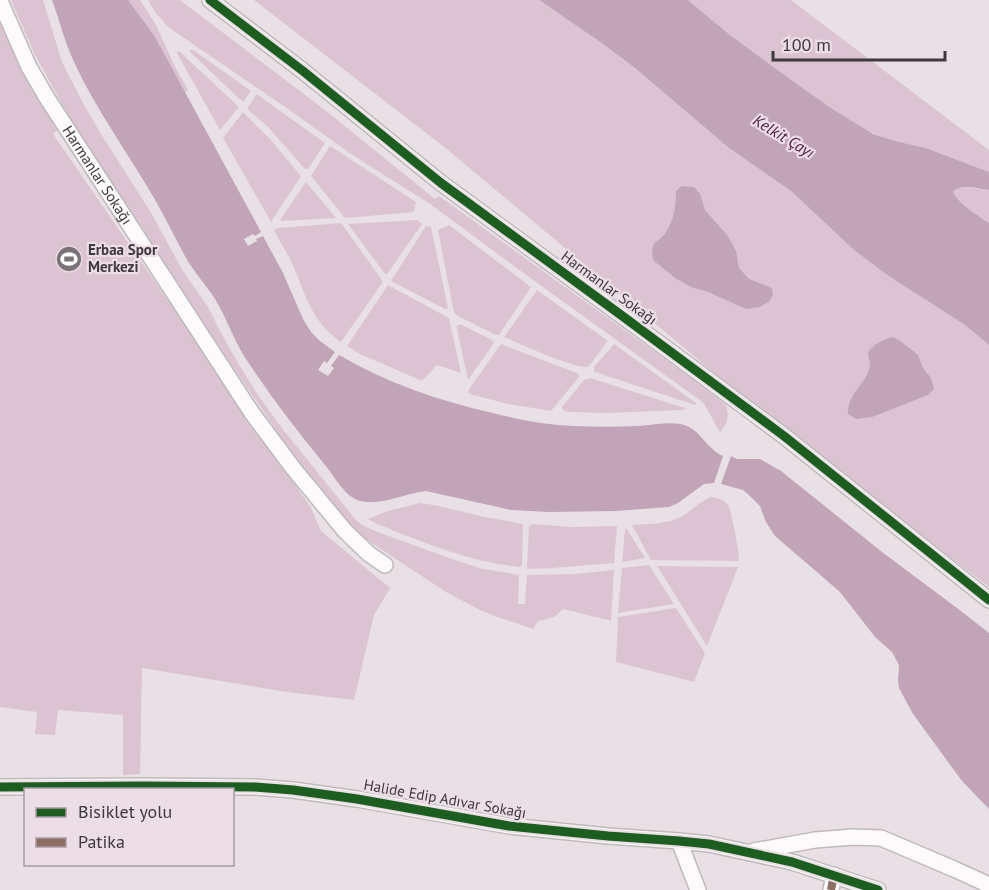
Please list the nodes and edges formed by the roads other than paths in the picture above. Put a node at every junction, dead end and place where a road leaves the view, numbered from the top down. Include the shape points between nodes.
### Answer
1 (210, 0) edge
2 (0, 1) edge
3 (385, 565) dead end
4 (989, 600) edge
5 (0, 787) edge
6 (679, 841) junction
7 (747, 852) junction
8 (833, 883) edge
9 (989, 885) edge
10 (698, 890) edge
11 (878, 890) edge

1 - 4 street, Harmanlar Sokağı via 441,183 784,436
2 - 3 street, Harmanlar Sokağı via 47,98 252,413 345,531
5 - 6 street, Halide Edip Adıvar Sokağı via 255,787 357,799 509,826
6 - 7 street, Halide Edip Adıvar Sokağı
6 - 10 street
7 - 8 street, Halide Edip Adıvar Sokağı via 792,862
7 - 9 street via 815,840 881,838
8 - 11 street, Halide Edip Adıvar Sokağı

